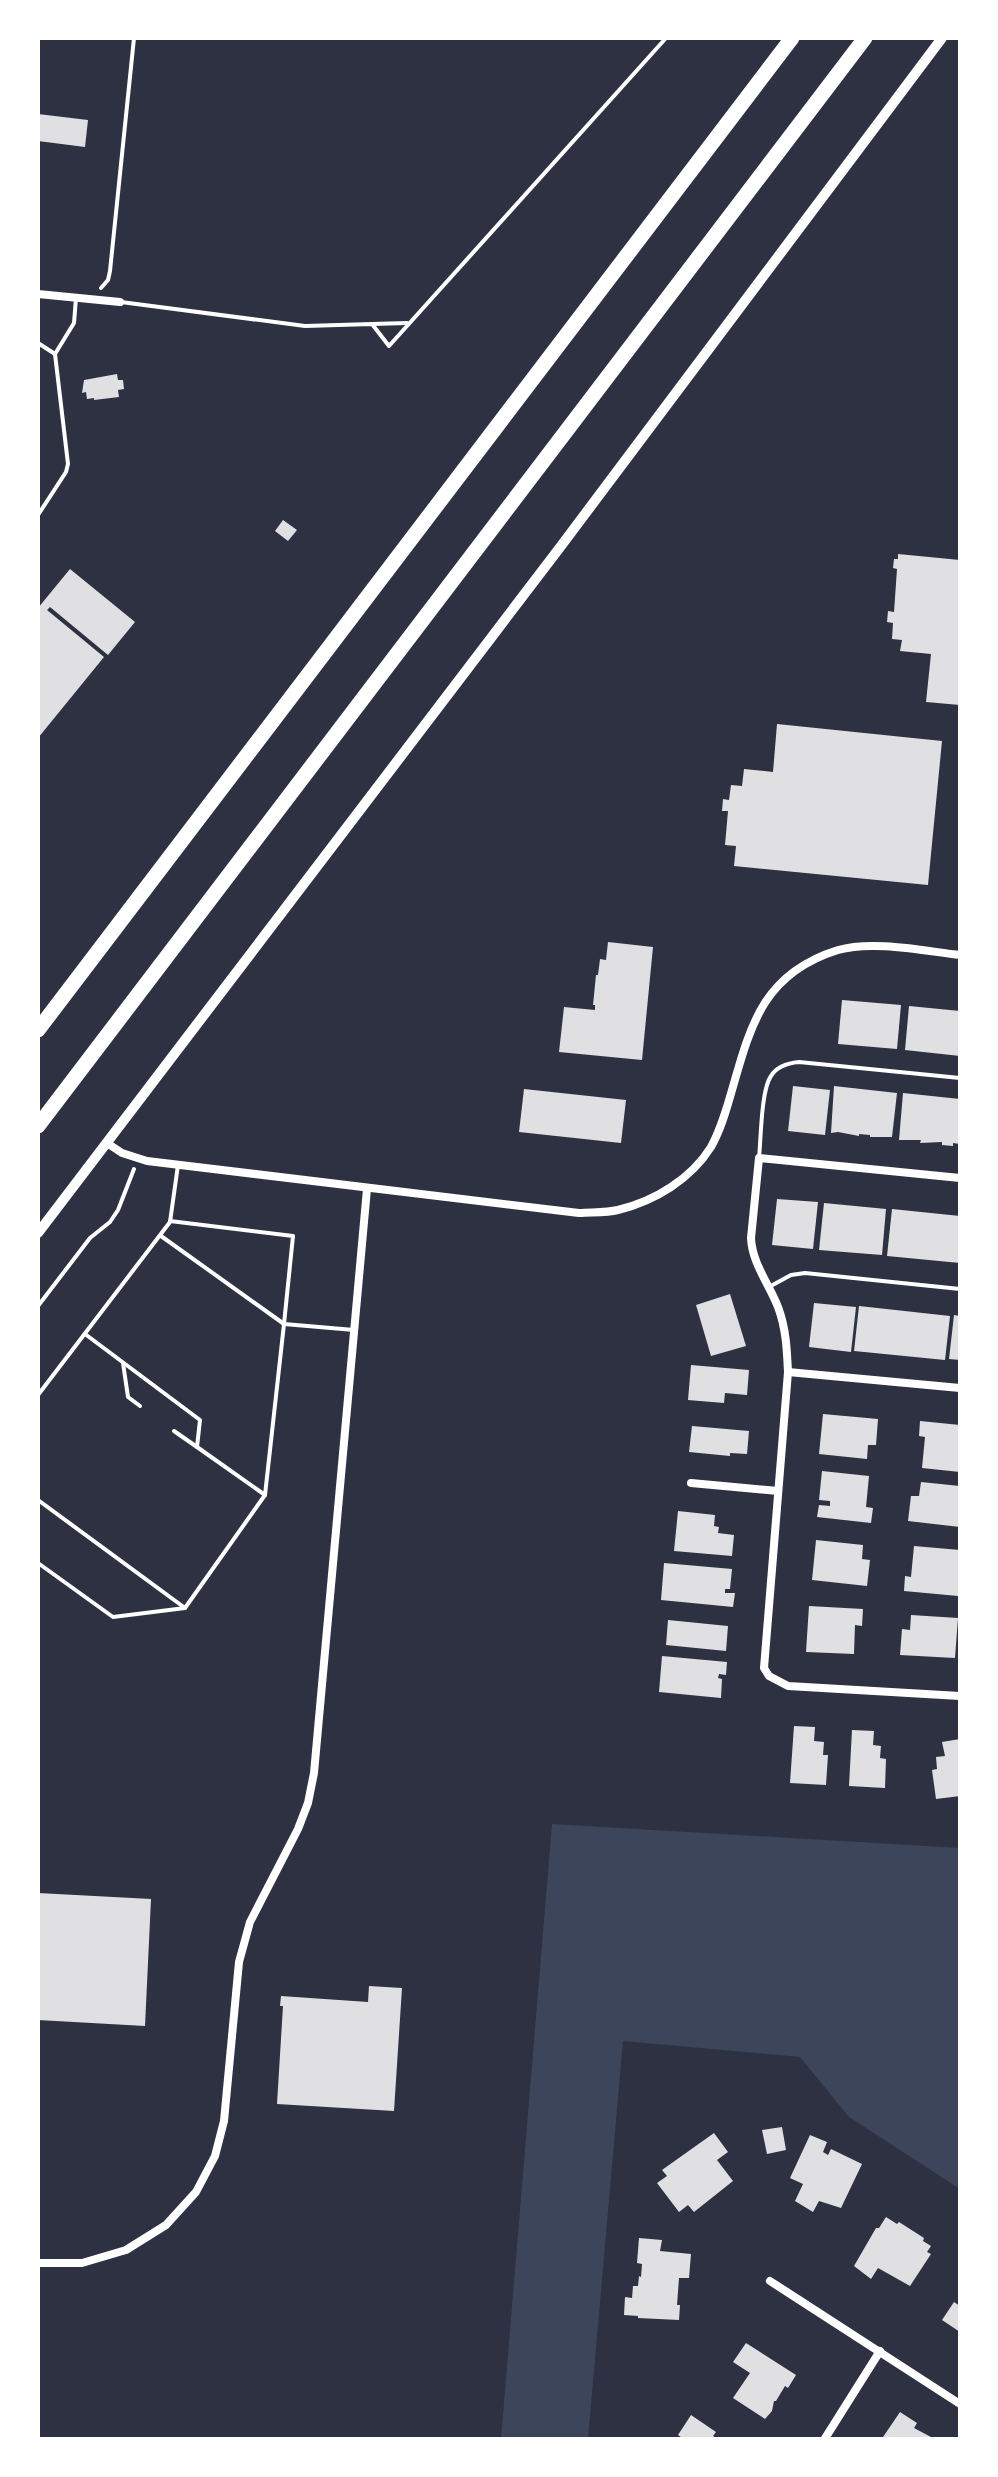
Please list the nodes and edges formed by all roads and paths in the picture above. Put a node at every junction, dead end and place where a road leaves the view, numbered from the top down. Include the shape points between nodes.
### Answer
1 (134, 38) edge
2 (666, 38) edge
3 (792, 38) edge
4 (865, 38) edge
5 (942, 38) edge
6 (97, 291) dead end
7 (38, 294) edge
8 (76, 298) junction
9 (120, 302) joint
10 (372, 324) junction
11 (409, 324) junction
12 (38, 342) edge
13 (55, 354) junction
14 (38, 514) edge
15 (960, 954) edge
16 (38, 1030) edge
17 (960, 1078) edge
18 (38, 1126) edge
19 (107, 1142) junction
20 (137, 1158) junction
21 (759, 1158) junction
22 (178, 1165) junction
23 (960, 1178) edge
24 (367, 1189) junction
25 (170, 1221) junction
26 (38, 1233) edge
27 (161, 1236) junction
28 (768, 1287) junction
29 (960, 1289) edge
30 (38, 1306) edge
31 (284, 1324) junction
32 (354, 1330) junction
33 (85, 1334) junction
34 (123, 1362) junction
35 (788, 1372) junction
36 (960, 1388) edge
37 (38, 1395) edge
38 (140, 1406) dead end
39 (174, 1430) dead end
40 (197, 1447) junction
41 (691, 1483) dead end
42 (778, 1491) junction
43 (265, 1495) junction
44 (38, 1500) edge
45 (38, 1563) edge
46 (185, 1608) junction
47 (960, 1696) edge
48 (38, 2263) edge
49 (770, 2280) dead end
50 (880, 2351) junction
51 (960, 2404) edge
52 (824, 2440) edge

1 - 6 path via 110,271
2 - 11 lane
3 - 16 highway
4 - 18 highway
5 - 19 street
7 - 8 street
8 - 9 street
8 - 13 lane via 74,323
9 - 10 lane via 305,326
10 - 11 lane
10 - 11 lane via 389,346
12 - 13 lane
13 - 14 lane via 68,464
15 - 24 street via 864,946 841,949 790,974 757,1014 710,1148 675,1186 648,1200 579,1213
17 - 21 lane via 789,1063 770,1076 766,1088
19 - 20 street
19 - 26 street
20 - 22 street
20 - 30 path via 110,1222
21 - 23 street
21 - 28 street via 750,1238
22 - 24 street
22 - 25 lane
24 - 32 street
25 - 27 lane
25 - 31 lane via 294,1236
27 - 31 lane
27 - 33 lane
28 - 29 lane via 804,1273
28 - 35 street via 783,1324
31 - 32 lane
31 - 43 lane
32 - 48 street via 314,1773 298,1829 250,1922 239,1962 215,2156 196,2192 166,2224 126,2250 82,2263
33 - 34 lane
33 - 37 lane
34 - 38 lane via 128,1397
34 - 40 lane via 200,1420
35 - 36 street
35 - 42 street
39 - 40 lane
40 - 43 lane
41 - 42 street
42 - 47 street via 764,1658 769,1676 788,1686
43 - 46 lane
44 - 46 lane
45 - 46 lane via 113,1617
49 - 50 street
50 - 51 street
50 - 52 street

